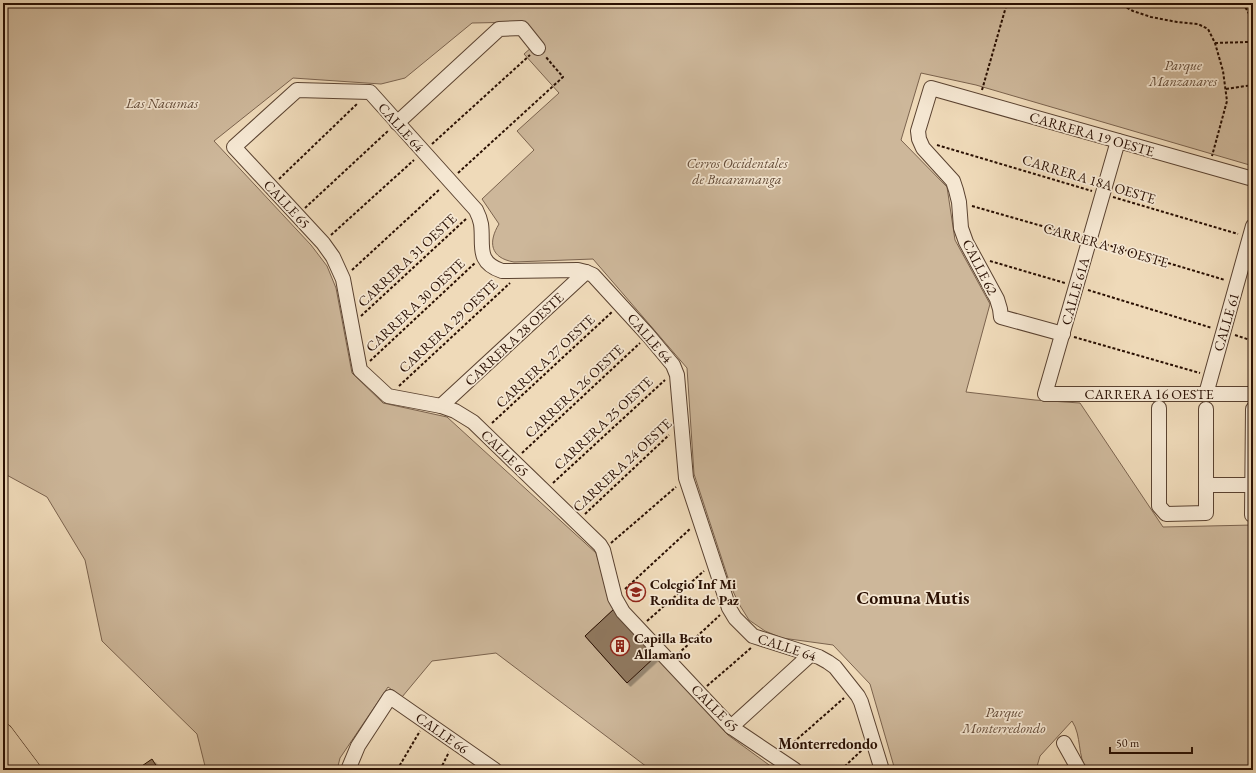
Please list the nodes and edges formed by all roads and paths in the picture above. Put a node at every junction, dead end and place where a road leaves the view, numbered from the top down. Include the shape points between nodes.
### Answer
1 (1007, 3) edge
2 (1118, 3) edge
3 (1243, 3) edge
4 (1253, 21) edge
5 (1253, 40) edge
6 (1215, 43) junction
7 (538, 48) joint
8 (563, 77) dead end
9 (1253, 85) edge
10 (1226, 89) junction
11 (370, 92) junction
12 (979, 102) junction
13 (397, 122) junction
14 (919, 139) junction
15 (1118, 141) junction
16 (234, 148) joint
17 (1209, 167) junction
18 (1253, 179) edge
19 (271, 187) junction
20 (1103, 194) junction
21 (959, 202) junction
22 (476, 210) junction
23 (297, 215) junction
24 (1251, 232) edge
25 (1090, 240) junction
26 (484, 255) junction
27 (972, 255) junction
28 (522, 271) junction
29 (586, 272) junction
30 (1237, 283) junction
31 (1076, 287) junction
32 (620, 304) junction
33 (352, 325) junction
34 (1224, 332) junction
35 (1063, 334) junction
36 (648, 335) junction
37 (1253, 341) edge
38 (360, 370) junction
39 (676, 370) junction
40 (1211, 376) junction
41 (1045, 394) joint
42 (1206, 394) junction
43 (1253, 394) edge
44 (388, 396) junction
45 (441, 406) junction
46 (1159, 408) dead end
47 (1206, 409) dead end
48 (1253, 410) edge
49 (682, 424) junction
50 (483, 432) junction
51 (513, 461) junction
52 (686, 478) junction
53 (1206, 485) junction
54 (1252, 486) edge
55 (544, 491) junction
56 (1252, 515) dead end
57 (700, 520) junction
58 (576, 522) junction
59 (603, 550) junction
60 (714, 563) junction
61 (615, 598) junction
62 (729, 608) junction
63 (639, 628) junction
64 (761, 640) junction
65 (810, 655) junction
66 (670, 661) junction
67 (854, 689) junction
68 (699, 693) junction
69 (425, 721) junction
70 (732, 727) junction
71 (3, 734) edge
72 (873, 741) junction
73 (454, 742) junction
74 (1064, 743) dead end
75 (776, 758) junction
76 (3, 763) edge
77 (9, 770) edge
78 (30, 770) edge
79 (348, 770) edge
80 (397, 770) edge
81 (440, 770) edge
82 (495, 770) edge
83 (795, 770) edge
84 (841, 770) edge
85 (882, 770) edge
86 (1079, 770) edge

1 - 12 path
2 - 6 path via 1151,17 1198,24 1208,29
3 - 4 path
5 - 6 path
6 - 10 path via 1224,70
7 - 8 path
7 - 13 street via 522,28 499,29
9 - 10 path
10 - 17 path via 1227,101
11 - 13 street, CALLE 64
11 - 16 street, CALLE 64 via 297,90
11 - 19 path
12 - 14 street, CARRERA 19 OESTE via 931,88 918,131
12 - 15 street, CARRERA 19 OESTE
13 - 22 street, CALLE 64
13 - 23 path
14 - 20 path, CARRERA 18A OESTE
14 - 21 street, CALLE 62 via 923,148 953,181
15 - 17 street, CARRERA 19 OESTE
15 - 20 street, CALLE 61A
16 - 19 street, CALLE 65
17 - 18 street, CARRERA 19 OESTE
19 - 23 street, CALLE 65
20 - 24 path, CARRERA 18A OESTE
20 - 25 street, CALLE 61A
21 - 25 path, CARRERA 18 OESTE
21 - 27 street, CALLE 62 via 961,228
22 - 26 street, CALLE 64 via 481,223
22 - 33 path, CARRERA 31 OESTE
23 - 33 street, CALLE 65 via 333,257 343,279
24 - 30 street, CALLE 61
25 - 30 path, CARRERA 18 OESTE
25 - 31 street, CALLE 61A
26 - 28 street via 489,264 502,271
26 - 38 path, CARRERA 30 OESTE
27 - 31 path
27 - 35 street, CALLE 62 via 997,299 1001,317
28 - 29 street
28 - 44 path, CARRERA 29 OESTE
29 - 32 street, CALLE 64 via 593,275
29 - 45 street, CARRERA 28 OESTE
30 - 34 street, CALLE 61
31 - 34 path
31 - 35 street, CALLE 61A
32 - 36 street, CALLE 64
32 - 50 path, CARRERA 27 OESTE
33 - 38 street, CALLE 65
34 - 37 path
34 - 40 street, CALLE 61
35 - 40 path
35 - 41 street, CALLE 61A
36 - 39 street, CALLE 64
36 - 51 path, CARRERA 26 OESTE
38 - 44 street
39 - 49 street, CALLE 64
39 - 55 path, CARRERA 25 OESTE
40 - 42 street, CALLE 61
41 - 42 street, CARRERA 16 OESTE
42 - 43 street, CARRERA 16 OESTE
44 - 45 street, CALLE 65
45 - 50 street, CALLE 65 via 467,417
46 - 53 street via 1159,506 1166,514 1206,513
47 - 53 street
48 - 54 street
49 - 52 street, CALLE 64
49 - 58 path, CARRERA 24 OESTE
50 - 51 street, CALLE 65
51 - 55 street, CALLE 65
52 - 57 street, CALLE 64
52 - 59 path
53 - 54 street
54 - 56 street
55 - 58 street, CALLE 65
57 - 60 street, CALLE 64
57 - 61 path
58 - 59 street, CALLE 65
59 - 61 street, CALLE 65
60 - 62 street, CALLE 64
60 - 63 path
61 - 63 street, CALLE 65
62 - 64 street, CALLE 64 via 748,633
62 - 66 path
63 - 66 street, CALLE 65
64 - 65 street, CALLE 64
64 - 68 path
65 - 67 street, CALLE 64 via 835,667
65 - 70 street
66 - 68 street, CALLE 65
67 - 72 street, CALLE 64 via 861,702
67 - 75 path
68 - 70 street, CALLE 65
69 - 73 street, CALLE 66
69 - 79 street, CALLE 66 via 390,697 358,746
69 - 80 path
70 - 75 street, CALLE 65
71 - 78 highway
72 - 84 path
72 - 85 street, CALLE 64
73 - 81 path
73 - 82 street, CALLE 66
74 - 86 street
75 - 83 street, CALLE 65
76 - 77 highway

